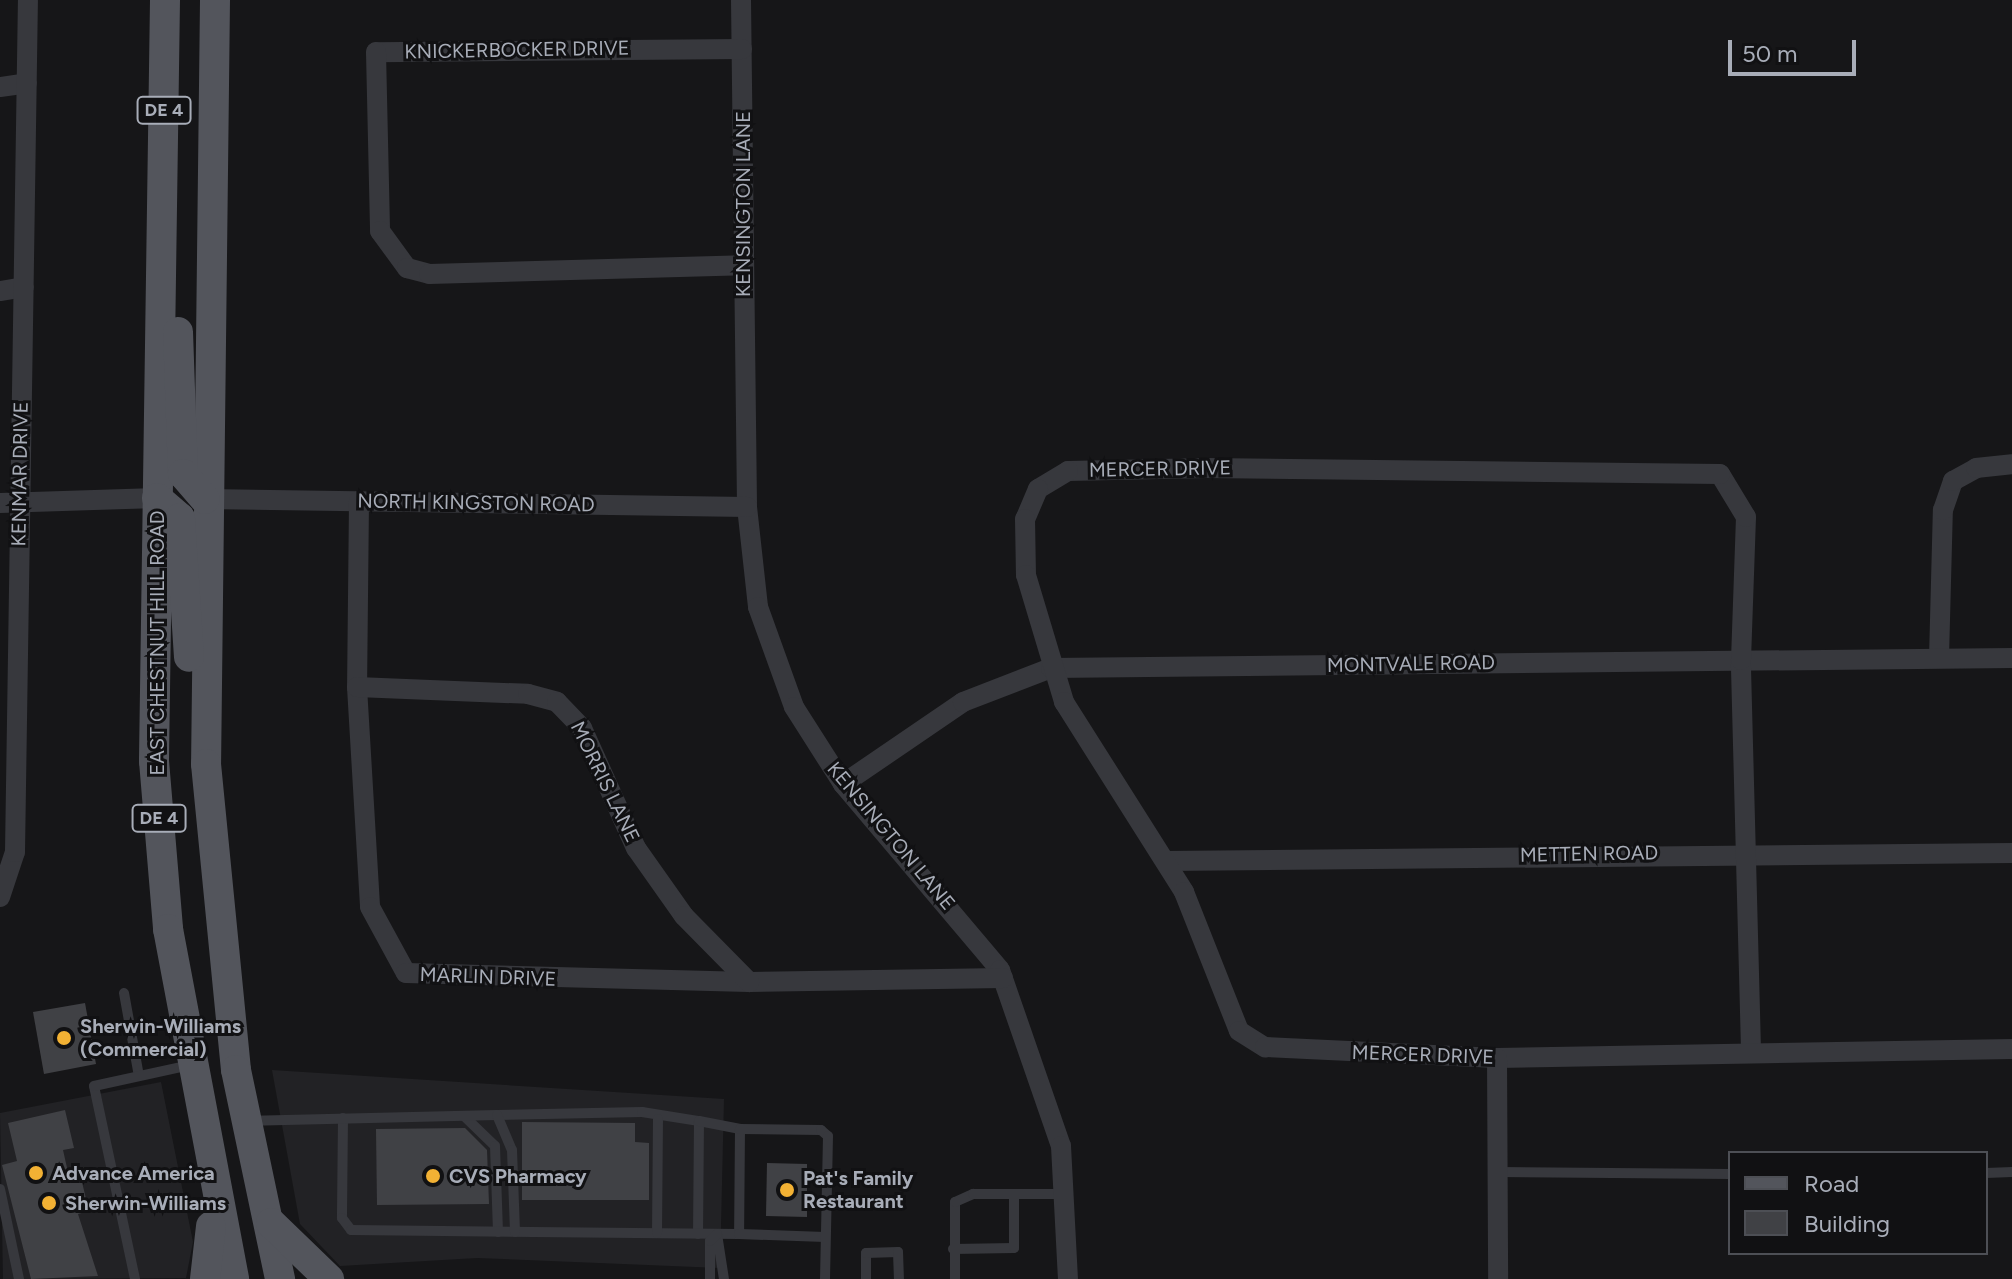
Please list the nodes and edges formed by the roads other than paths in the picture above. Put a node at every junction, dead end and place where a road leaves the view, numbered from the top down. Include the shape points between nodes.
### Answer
1 (28, 0) edge
2 (165, 0) edge
3 (215, 0) edge
4 (741, 0) edge
5 (742, 49) junction
6 (27, 83) junction
7 (0, 87) edge
8 (162, 220) junction
9 (743, 265) junction
10 (24, 287) junction
11 (0, 291) edge
12 (2012, 464) edge
13 (157, 498) junction
14 (205, 499) junction
15 (359, 501) junction
16 (10, 502) edge
17 (747, 507) junction
18 (1939, 658) junction
19 (2012, 658) edge
20 (1741, 660) junction
21 (1051, 668) junction
22 (357, 687) junction
23 (8, 708) edge
24 (205, 712) junction
25 (843, 784) junction
26 (1746, 851) junction
27 (2012, 853) edge
28 (1166, 861) junction
29 (0, 897) edge
30 (1003, 978) junction
31 (749, 982) junction
32 (124, 993) dead end
33 (2012, 1049) edge
34 (1751, 1050) junction
35 (1497, 1058) junction
36 (190, 1065) junction
37 (139, 1076) junction
38 (497, 1115) junction
39 (464, 1116) junction
40 (343, 1118) junction
41 (658, 1119) junction
42 (246, 1121) junction
43 (699, 1121) junction
44 (740, 1129) junction
45 (210, 1160) junction
46 (1498, 1172) junction
47 (2012, 1172) edge
48 (1988, 1173) edge
49 (1728, 1174) edge
50 (0, 1189) edge
51 (1014, 1194) junction
52 (1066, 1194) junction
53 (267, 1218) junction
54 (498, 1232) junction
55 (515, 1232) junction
56 (657, 1233) junction
57 (698, 1234) junction
58 (717, 1234) junction
59 (739, 1234) junction
60 (825, 1237) junction
61 (953, 1249) junction
62 (19, 1279) edge
63 (135, 1279) edge
64 (205, 1279) edge
65 (234, 1279) edge
66 (280, 1279) edge
67 (329, 1279) edge
68 (710, 1279) edge
69 (724, 1279) edge
70 (825, 1279) edge
71 (866, 1279) edge
72 (899, 1279) edge
73 (955, 1279) edge
74 (1068, 1279) edge
75 (1498, 1279) edge

1 - 6 street, KENMAR DRIVE
2 - 8 main road, EAST CHESTNUT HILL ROAD / DE 4
3 - 14 main road, DE 4
4 - 5 street, KENSINGTON LANE
5 - 9 street, KENSINGTON LANE
5 - 9 street, KNICKERBOCKER DRIVE via 376,52 380,231 407,268 429,274
6 - 7 street
6 - 10 street, KENMAR DRIVE
8 - 13 main road, EAST CHESTNUT HILL ROAD / DE 4
8 - 14 main road via 177,300 183,474
9 - 17 street, KENSINGTON LANE
10 - 11 street
10 - 16 street, KENMAR DRIVE
12 - 18 street via 1976,468 1953,481 1943,510
13 - 16 street
13 - 24 main road via 180,518 190,663
13 - 36 main road, EAST CHESTNUT HILL ROAD / DE 4 via 154,761 168,929
14 - 15 street, NORTH KINGSTON ROAD
14 - 24 main road, DE 4
15 - 17 street, NORTH KINGSTON ROAD
15 - 22 street, MARLIN DRIVE
16 - 23 street, KENMAR DRIVE
17 - 25 street, KENSINGTON LANE via 758,607 773,659
18 - 19 street, MONTVALE ROAD
18 - 20 street, MONTVALE ROAD
20 - 21 street, MONTVALE ROAD
20 - 21 street, MERCER DRIVE via 1746,517 1731,485 1707,469 1206,468 1068,471 1038,489 1025,519 1026,575
20 - 26 street, MERCER DRIVE
21 - 25 street, MONTVALE ROAD via 963,702
21 - 28 street, MERCER DRIVE via 1085,740
22 - 31 street, MORRIS LANE via 557,702 582,728 636,848 684,916
22 - 31 street, MARLIN DRIVE via 370,907 390,955 406,973 426,979
23 - 29 street, KENMAR DRIVE via 13,872
24 - 42 main road, DE 4 via 221,953
25 - 30 street, KENSINGTON LANE
26 - 27 street, METTEN ROAD
26 - 28 street, METTEN ROAD
26 - 34 street, MERCER DRIVE
28 - 35 street, MERCER DRIVE via 1239,1031 1265,1047
30 - 31 street, MARLIN DRIVE
30 - 52 street, KENSINGTON LANE via 1061,1146
32 - 37 lane
33 - 34 street, MERCER DRIVE
34 - 35 street, MERCER DRIVE
35 - 46 street
36 - 37 lane
36 - 45 main road, EAST CHESTNUT HILL ROAD / DE 4
37 - 63 lane via 94,1086
38 - 39 lane
38 - 41 lane via 642,1112
38 - 55 lane via 512,1150
39 - 40 lane
39 - 54 lane via 495,1146
40 - 42 lane
40 - 54 lane via 342,1218 351,1230
41 - 43 lane
41 - 56 lane
42 - 53 main road, DE 4
43 - 44 lane
43 - 57 lane
44 - 59 lane
44 - 60 lane via 821,1130 828,1136
45 - 64 main road via 212,1242
45 - 65 main road, EAST CHESTNUT HILL ROAD / DE 4
46 - 49 lane
46 - 75 street
47 - 48 lane
50 - 62 lane
51 - 52 lane
51 - 61 lane via 955,1202
51 - 61 lane via 1014,1248
52 - 74 street, KENSINGTON LANE
53 - 66 main road, DE 4
53 - 67 main road via 303,1261
54 - 55 lane
55 - 56 lane
56 - 57 lane
57 - 58 lane
58 - 59 lane
58 - 68 lane via 710,1241
58 - 69 lane
59 - 60 lane
60 - 70 lane
61 - 73 lane
71 - 72 lane via 866,1253 898,1252

